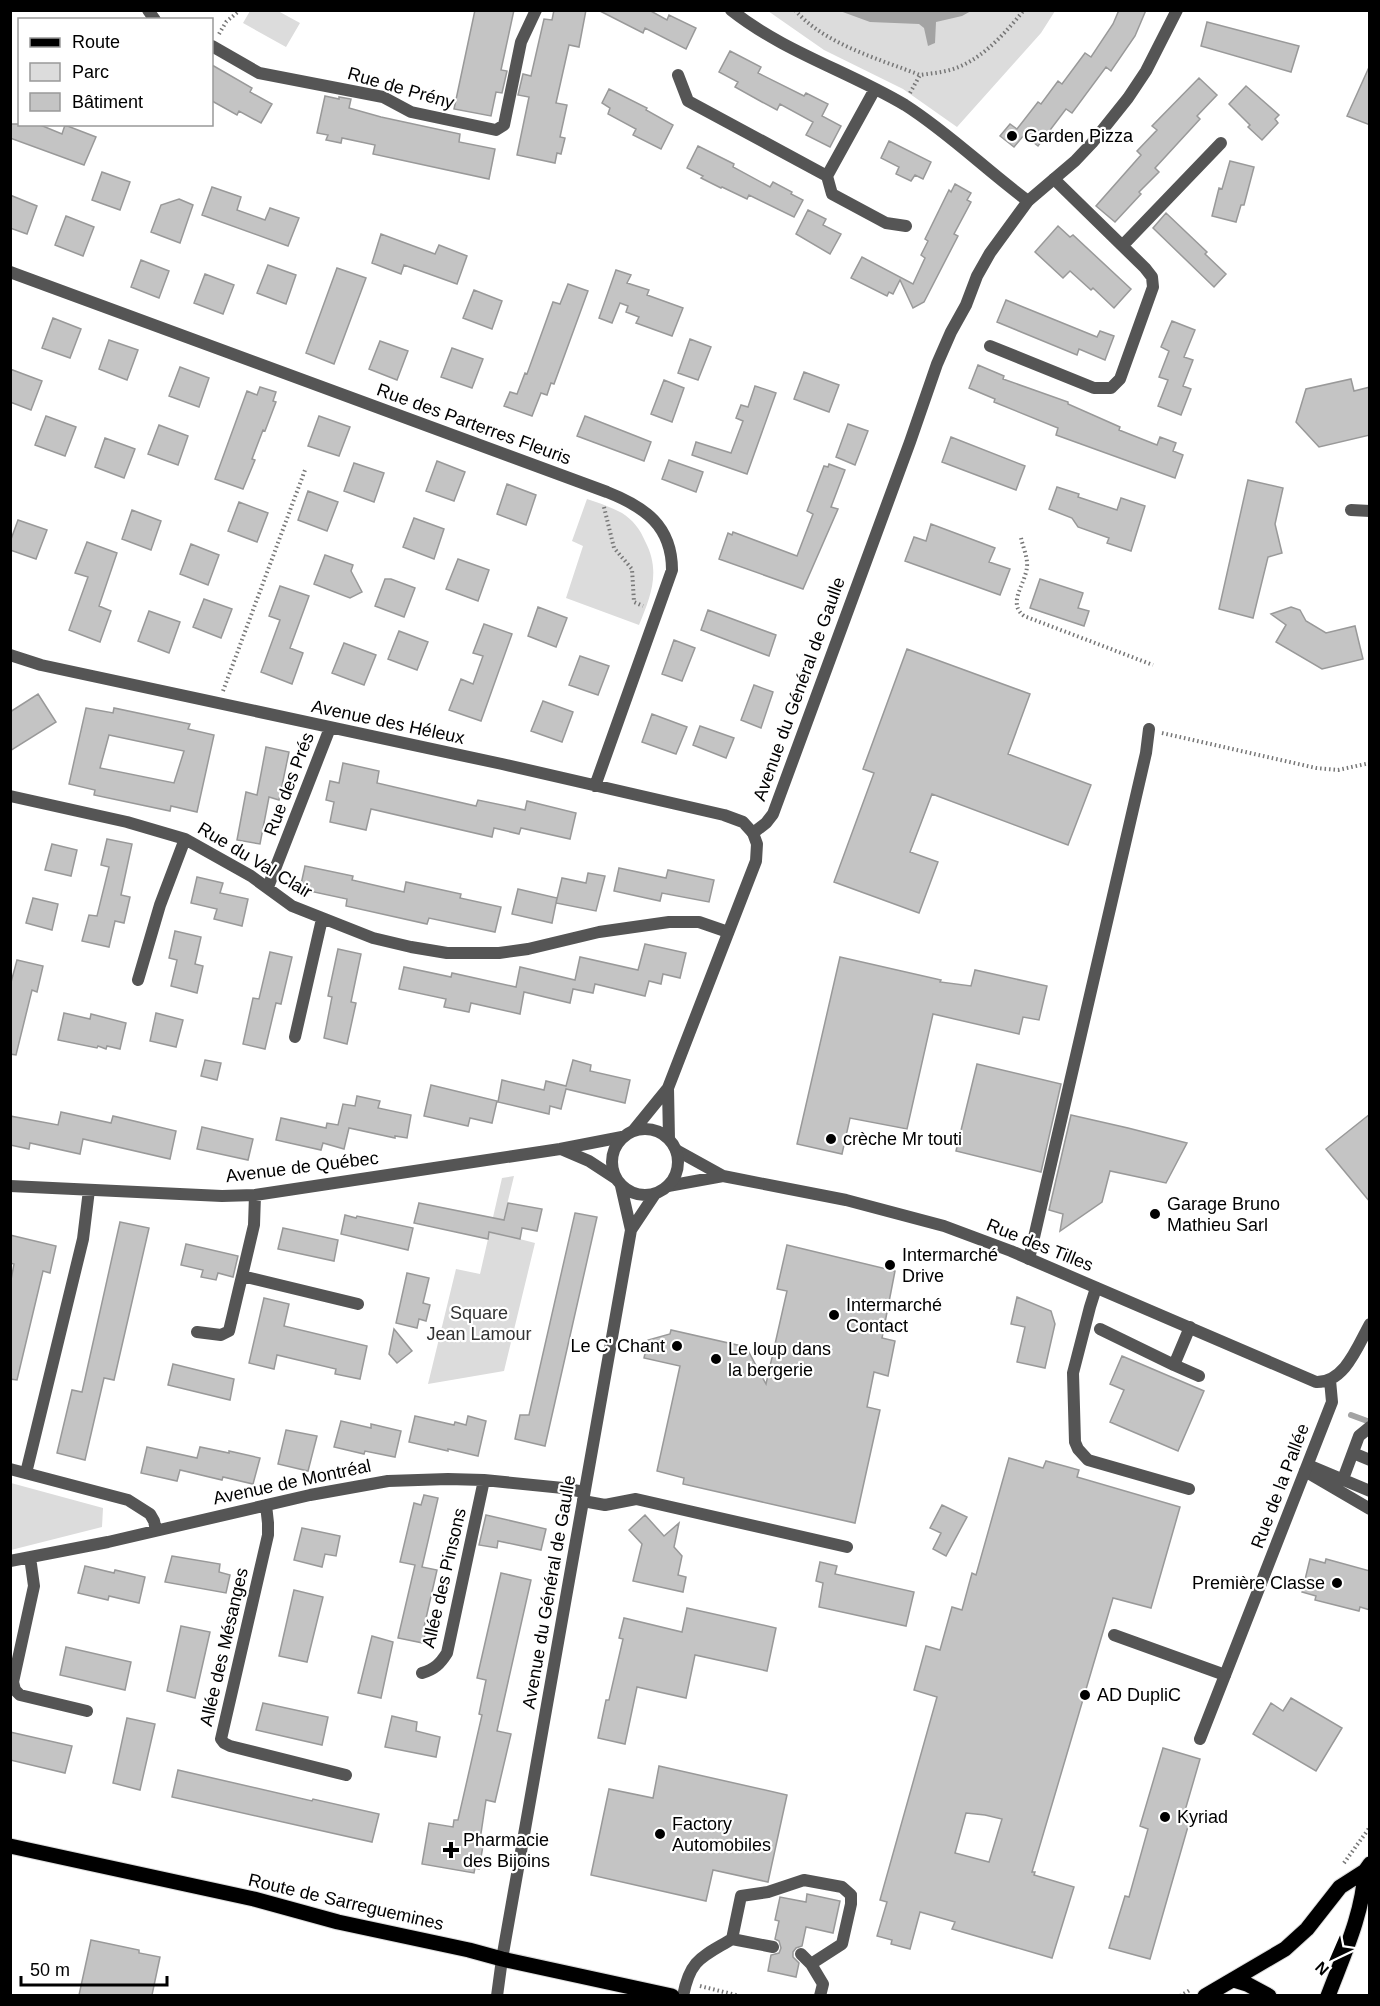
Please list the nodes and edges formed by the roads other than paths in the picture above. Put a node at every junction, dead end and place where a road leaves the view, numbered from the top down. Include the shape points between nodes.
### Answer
1 (536, 10) edge
2 (731, 10) edge
3 (1177, 10) edge
4 (213, 47) edge
5 (678, 75) dead end
6 (875, 89) junction
7 (1221, 143) dead end
8 (827, 176) junction
9 (1054, 179) junction
10 (1028, 201) junction
11 (906, 226) dead end
12 (1123, 245) junction
13 (10, 272) edge
14 (990, 346) dead end
15 (1351, 510) dead end
16 (1370, 511) edge
17 (10, 655) edge
18 (330, 728) junction
19 (1149, 729) road end
20 (595, 786) junction
21 (10, 796) edge
22 (753, 834) junction
23 (185, 839) junction
24 (268, 888) junction
25 (322, 919) junction
26 (728, 932) junction
27 (138, 980) dead end
28 (295, 1037) dead end
29 (668, 1088) junction
30 (627, 1134) junction
31 (673, 1144) junction
32 (560, 1149) junction
33 (723, 1176) junction
34 (618, 1182) junction
35 (10, 1186) edge
36 (668, 1186) junction
37 (89, 1190) junction
38 (655, 1194) junction
39 (255, 1195) junction
40 (631, 1230) junction
41 (1029, 1259) junction
42 (242, 1276) junction
43 (1096, 1287) junction
44 (358, 1304) dead end
45 (1370, 1324) edge
46 (1190, 1327) junction
47 (1100, 1329) dead end
48 (197, 1332) dead end
49 (1174, 1365) junction
50 (1199, 1376) dead end
51 (1330, 1380) junction
52 (1370, 1427) edge
53 (1353, 1453) junction
54 (1370, 1461) edge
55 (1306, 1468) junction
56 (10, 1469) edge
57 (26, 1473) junction
58 (1343, 1479) junction
59 (484, 1480) junction
60 (1189, 1489) dead end
61 (1370, 1491) edge
62 (583, 1496) junction
63 (266, 1505) junction
64 (1370, 1509) edge
65 (156, 1530) junction
66 (847, 1547) dead end
67 (30, 1557) junction
68 (10, 1561) edge
69 (1114, 1635) dead end
70 (422, 1673) dead end
71 (1225, 1675) junction
72 (87, 1711) dead end
73 (1200, 1739) dead end
74 (346, 1775) dead end
75 (10, 1846) edge
76 (1367, 1867) edge
77 (732, 1939) junction
78 (773, 1947) dead end
79 (801, 1954) dead end
80 (502, 1959) junction
81 (811, 1964) junction
82 (1234, 1980) junction
83 (1198, 1993) edge
84 (497, 1995) edge
85 (672, 1995) edge
86 (682, 1995) edge
87 (820, 1995) edge
88 (1269, 1995) edge
89 (1328, 1995) edge

1 - 4 street, Rue de Prény via 521,42 504,125 496,130 411,112 383,97 259,73
2 - 6 street via 785,46
3 - 9 street, Avenue du Général de Gaulle via 1128,98 1092,143
5 - 8 street via 688,102
6 - 8 street
6 - 10 street via 944,131
7 - 12 street
8 - 11 street via 832,194 886,223
9 - 10 street, Avenue du Général de Gaulle
9 - 12 street
10 - 22 street, Avenue du Général de Gaulle via 990,253 941,352 780,796 770,820
12 - 14 street via 1146,268 1153,287 1120,379 1111,387 1094,388
13 - 20 street, Rue des Parterres Fleuris via 607,492 641,508 656,522 668,542 672,570
15 - 16 street
17 - 18 street, Avenue des Héleux
18 - 20 street, Avenue des Héleux
18 - 24 street, Rue des Prés
19 - 41 street
20 - 22 street, Avenue des Héleux via 724,814 743,822
21 - 23 street, Rue du Val Clair
22 - 26 street via 756,861
23 - 24 street, Rue du Val Clair
23 - 27 street
24 - 25 street, Rue du Val Clair via 292,906
25 - 26 street, Rue du Val Clair via 395,944 465,954 528,949 598,932 669,922 699,922
25 - 28 street
26 - 29 street
29 - 30 street
29 - 31 street
30 - 31 street via 642,1128 654,1130
30 - 32 street, Avenue de Québec
30 - 34 street via 613,1152 611,1162
31 - 33 street, Rue des Tilles
31 - 36 street via 678,1165
32 - 34 street via 589,1161
32 - 39 street, Avenue de Québec
33 - 36 street, Rue des Tilles
33 - 41 street, Rue des Tilles via 900,1214 944,1226
34 - 38 street via 638,1195
34 - 40 street, Avenue du Général de Gaulle
35 - 37 street, Avenue de Québec
36 - 38 street
37 - 39 street, Avenue de Québec
37 - 57 street via 83,1239
38 - 40 street, Avenue du Général de Gaulle
39 - 42 street via 254,1225
40 - 62 street, Avenue du Général de Gaulle
41 - 43 street, Rue des Tilles
42 - 44 street
42 - 48 street via 230,1331 221,1335
43 - 46 street, Rue des Tilles
43 - 60 street via 1073,1373 1078,1449 1088,1460
45 - 51 street via 1349,1360
46 - 49 street
46 - 51 street, Rue des Tilles via 1316,1382
47 - 49 street
49 - 50 street
51 - 55 street, Rue de la Pallée via 1332,1402
52 - 53 street via 1359,1436
53 - 54 street
53 - 58 street
55 - 58 street
55 - 64 street
55 - 71 street, Rue de la Pallée
56 - 57 street
57 - 65 street via 128,1500 150,1514
58 - 61 street
59 - 62 street, Avenue de Montréal via 563,1488
59 - 63 street, Avenue de Montréal via 388,1481
59 - 70 street, Allée des Pinsons via 447,1653 433,1669
62 - 66 street, Avenue de Montréal via 605,1505 636,1499
62 - 80 street, Avenue du Général de Gaulle
63 - 65 street, Avenue de Montréal
63 - 74 street, Allée des Mésanges via 268,1535 221,1739 230,1746
65 - 67 street, Avenue de Montréal
67 - 68 street, Avenue de Montréal
67 - 72 street via 34,1586 13,1682 15,1690 20,1695
69 - 71 street
71 - 73 street, Rue de la Pallée
75 - 80 main road, Route de Sarreguemines
76 - 82 main road via 1340,1887 1296,1940
76 - 89 main road via 1359,1910
77 - 78 street
77 - 81 street via 741,1896 804,1880 842,1887 851,1895 842,1944
77 - 86 street via 696,1961
79 - 81 street
80 - 84 street, Avenue du Général de Gaulle
80 - 85 main road, Route de Sarreguemines
81 - 87 street via 823,1984
82 - 83 main road
82 - 88 main road

